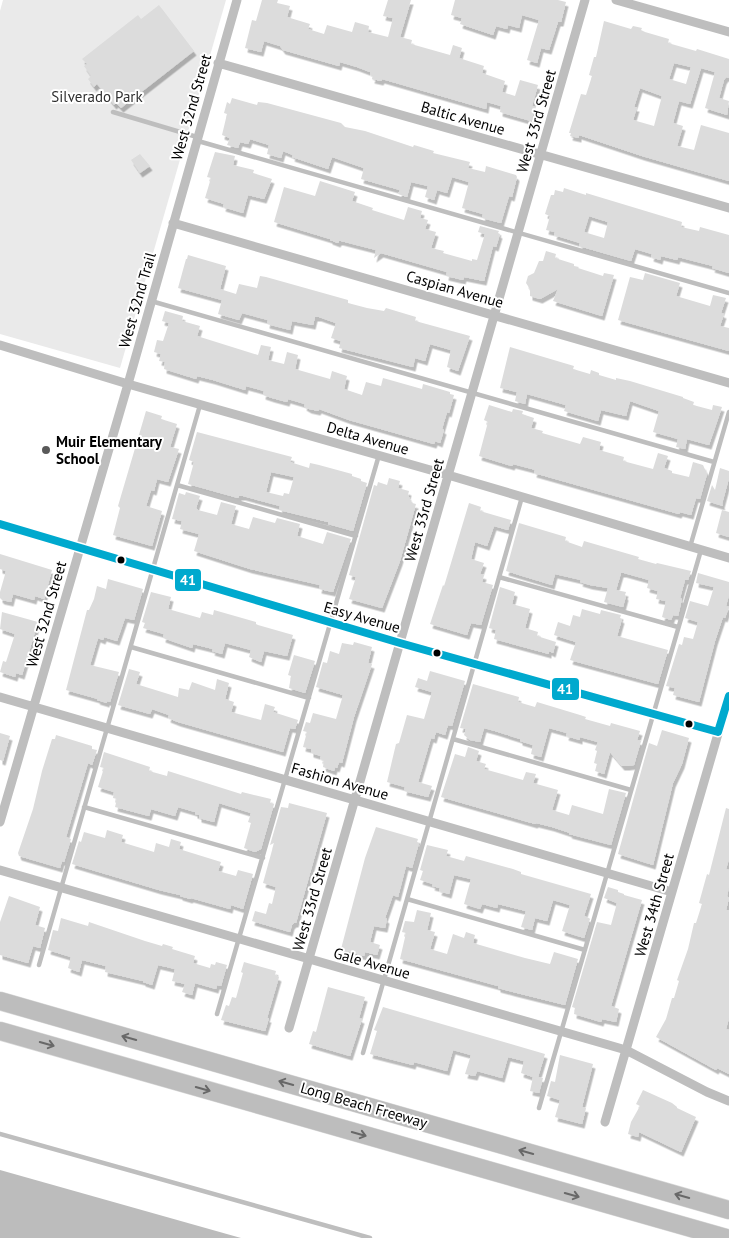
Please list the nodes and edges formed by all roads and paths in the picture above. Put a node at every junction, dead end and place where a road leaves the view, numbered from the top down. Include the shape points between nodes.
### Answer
1 (236, 0) edge
2 (585, 0) edge
3 (616, 0) edge
4 (729, 32) edge
5 (218, 63) junction
6 (113, 112) dead end
7 (197, 139) junction
8 (541, 154) junction
9 (729, 208) edge
10 (173, 222) junction
11 (518, 233) junction
12 (729, 293) edge
13 (151, 301) junction
14 (494, 314) junction
15 (0, 345) edge
16 (729, 382) edge
17 (128, 384) junction
18 (472, 394) junction
19 (200, 405) junction
20 (729, 412) edge
21 (380, 455) junction
22 (714, 462) junction
23 (448, 475) junction
24 (177, 485) junction
25 (522, 497) junction
26 (0, 524) edge
27 (356, 536) junction
28 (690, 547) junction
29 (80, 548) junction
30 (701, 550) junction
31 (729, 558) edge
32 (153, 569) junction
33 (500, 577) junction
34 (331, 622) junction
35 (678, 627) junction
36 (400, 643) junction
37 (131, 646) junction
38 (475, 664) junction
39 (729, 696) edge
40 (0, 698) edge
41 (309, 698) junction
42 (34, 707) junction
43 (653, 714) junction
44 (107, 728) junction
45 (718, 732) junction
46 (453, 739) junction
47 (285, 780) junction
48 (631, 790) junction
49 (355, 800) junction
50 (84, 807) junction
51 (0, 822) edge
52 (429, 822) junction
53 (262, 858) junction
54 (0, 870) edge
55 (607, 873) junction
56 (61, 888) junction
57 (672, 892) junction
58 (407, 899) junction
59 (239, 939) junction
60 (585, 950) junction
61 (309, 959) junction
62 (39, 965) dead end
63 (384, 980) junction
64 (0, 1001) edge
65 (217, 1014) dead end
66 (289, 1028) dead end
67 (0, 1031) edge
68 (561, 1031) junction
69 (626, 1050) junction
70 (363, 1053) dead end
71 (729, 1101) edge
72 (539, 1108) dead end
73 (605, 1122) dead end
74 (0, 1134) edge
75 (729, 1210) edge
76 (370, 1238) edge
77 (726, 1238) edge

1 - 5 street, West 32nd Street
2 - 8 street, West 33rd Street
3 - 4 street
5 - 7 street, West 32nd Street
5 - 8 street, Baltic Avenue
6 - 7 lane
7 - 10 street, West 32nd Street
7 - 11 lane
8 - 9 street, Baltic Avenue
8 - 11 street, West 33rd Street
10 - 13 street, West 32nd Trail
10 - 14 street, Caspian Avenue
11 - 12 lane
11 - 14 street, West 33rd Street
13 - 17 street, West 32nd Trail
13 - 18 lane
14 - 16 street, Caspian Avenue
14 - 18 street, West 33rd Street
15 - 17 street, Delta Avenue
17 - 19 street, Delta Avenue
17 - 29 street, West 32nd Street
18 - 22 lane
18 - 23 street, West 33rd Street
19 - 21 street, Delta Avenue
19 - 24 lane
20 - 22 lane
21 - 23 street, Delta Avenue
21 - 27 lane
22 - 28 lane
23 - 25 street, Delta Avenue
23 - 36 street, West 33rd Street
24 - 27 lane
24 - 32 lane
25 - 28 street, Delta Avenue
25 - 33 lane
26 - 29 street, Easy Avenue
27 - 34 lane
28 - 30 street, Delta Avenue
29 - 32 street, Easy Avenue
29 - 42 street, West 32nd Street
30 - 31 street, Delta Avenue
30 - 35 lane
32 - 34 street, Easy Avenue
32 - 37 lane
33 - 35 lane
33 - 38 lane
34 - 36 street, Easy Avenue
34 - 41 lane
35 - 43 lane
36 - 38 street, Easy Avenue
36 - 49 street, West 33rd Street
37 - 41 lane
37 - 44 lane
38 - 43 street, Easy Avenue
38 - 46 lane
39 - 45 street, West 34th Street
40 - 42 street, Fashion Avenue
41 - 47 lane
42 - 44 street, Fashion Avenue
42 - 51 street, West 32nd Street
43 - 45 street, Easy Avenue
43 - 48 lane
44 - 47 street, Fashion Avenue
44 - 50 lane
45 - 57 street, West 34th Street
46 - 48 lane
46 - 52 lane
47 - 49 street, Fashion Avenue
47 - 53 lane
48 - 55 lane
49 - 52 street, Fashion Avenue
49 - 61 street, West 33rd Street
50 - 53 lane
50 - 56 lane
52 - 55 street, Fashion Avenue
52 - 58 lane
53 - 59 lane
54 - 56 street, Gale Avenue
55 - 57 street, Fashion Avenue
55 - 60 lane
56 - 59 street, Gale Avenue
56 - 62 lane
57 - 69 street, West 34th Street
58 - 60 lane
58 - 63 lane
59 - 61 street, Gale Avenue
59 - 65 lane
60 - 68 lane
61 - 63 street, Gale Avenue
61 - 66 street, West 33rd Street
63 - 68 street, Gale Avenue
63 - 70 lane
75 -> 64 highway, Long Beach Freeway
67 -> 77 highway, Long Beach Freeway
68 - 69 street, Gale Avenue
68 - 72 lane
69 - 71 street, Gale Avenue
69 - 73 street, West 34th Street
74 - 76 lane

